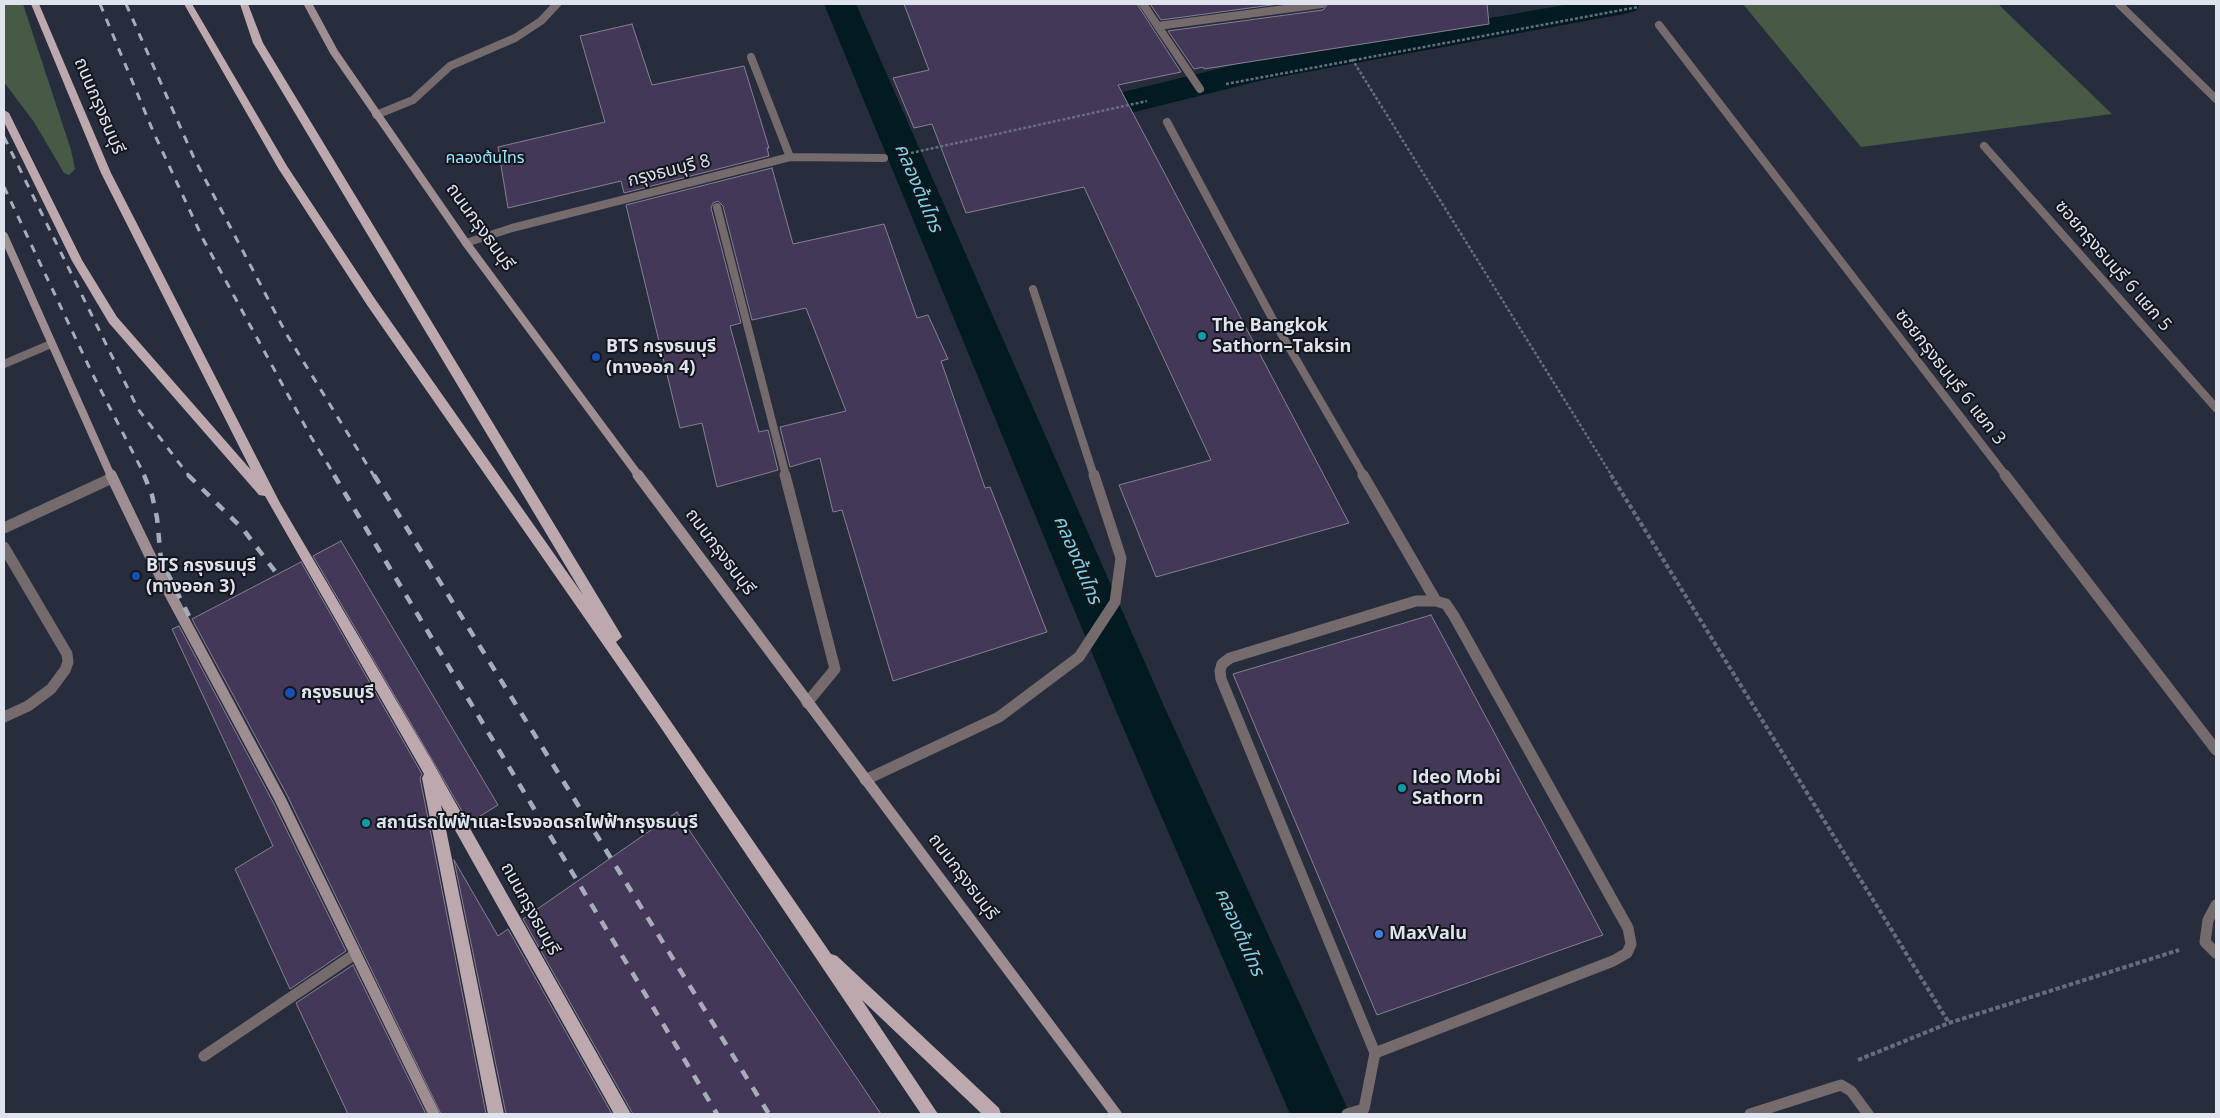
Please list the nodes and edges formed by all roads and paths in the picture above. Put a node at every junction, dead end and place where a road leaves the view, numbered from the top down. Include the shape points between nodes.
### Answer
1 (35, 4) edge
2 (188, 4) edge
3 (244, 4) edge
4 (308, 4) edge
5 (557, 4) edge
6 (1143, 4) edge
7 (1322, 4) edge
8 (2118, 4) edge
9 (1642, 6) dead end
10 (1659, 25) dead end
11 (1158, 26) junction
12 (751, 57) dead end
13 (1352, 59) junction
14 (1200, 89) joint
15 (1151, 100) dead end
16 (2216, 100) edge
17 (4, 113) edge
18 (376, 115) junction
19 (1167, 122) dead end
20 (1984, 146) dead end
21 (790, 157) junction
22 (884, 158) joint
23 (716, 207) dead end
24 (4, 236) edge
25 (466, 243) junction
26 (1033, 289) dead end
27 (52, 344) junction
28 (4, 364) edge
29 (2216, 408) edge
30 (112, 478) junction
31 (276, 507) junction
32 (4, 528) edge
33 (4, 548) edge
34 (1436, 601) junction
35 (807, 703) junction
36 (4, 717) edge
37 (664, 722) junction
38 (2216, 750) edge
39 (427, 766) junction
40 (865, 780) junction
41 (2216, 905) edge
42 (2205, 942) junction
43 (814, 944) junction
44 (2216, 953) edge
45 (355, 954) junction
46 (1375, 1053) junction
47 (204, 1056) dead end
48 (434, 1114) edge
49 (496, 1114) edge
50 (622, 1114) edge
51 (930, 1114) edge
52 (993, 1114) edge
53 (1116, 1114) edge
54 (1347, 1114) edge
55 (1750, 1114) edge
56 (1868, 1114) edge

1 - 31 main road, ถนนกรุงธนบุรี via 106,173
2 - 37 main road via 283,168 366,294
3 - 37 main road via 263,51
4 - 18 main road, ถนนกรุงธนบุรี via 334,52
5 - 18 street via 541,21 516,38 450,66 413,100
6 - 11 street
7 - 11 street
8 - 16 street
9 - 13 path
10 - 38 street, ซอยกรุงธนบุรี 6 แยก 3
11 - 14 street
12 - 21 street
13 - 14 path
13 - 42 path via 1949,1024
15 - 22 path
17 - 31 main road via 77,261 113,320
18 - 25 main road, ถนนกรุงธนบุรี
19 - 34 street via 1272,318
20 - 29 street, ซอยกรุงธนบุรี 6 แยก 5
21 - 22 street, กรุงธนบุรี 8
21 - 25 street, กรุงธนบุรี 8 via 512,228
23 - 35 street via 835,669
24 - 27 main road
25 - 35 main road, ถนนกรุงธนบุรี
26 - 40 street via 1121,558 1115,602 1079,657 999,717
27 - 28 street
27 - 30 main road
30 - 32 street
30 - 45 main road via 155,566 280,799
31 - 39 main road, ถนนกรุงธนบุรี
33 - 36 street via 68,662 51,689 28,706
34 - 46 street via 1416,601 1230,658 1222,664 1220,671
34 - 46 street via 1446,604 1454,616 1628,928 1631,944 1627,953 1613,961
35 - 40 main road, ถนนกรุงธนบุรี
37 - 43 main road
39 - 49 main road
39 - 50 main road, ถนนกรุงธนบุรี
40 - 53 main road, ถนนกรุงธนบุรี
41 - 42 street via 2208,920
42 - 44 street
43 - 51 main road
43 - 52 main road
45 - 47 street
45 - 48 main road
46 - 54 street via 1364,1109
55 - 56 street via 1841,1085 1852,1091

